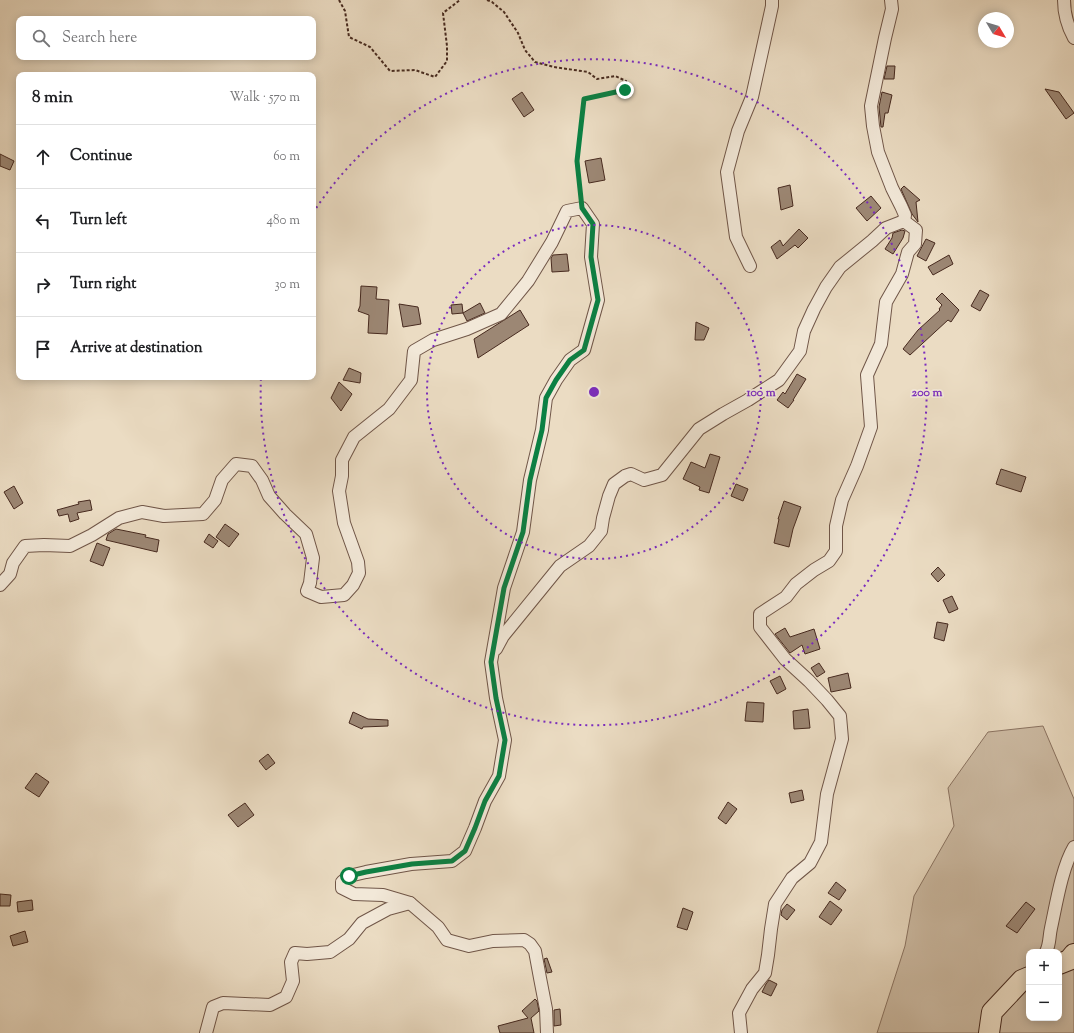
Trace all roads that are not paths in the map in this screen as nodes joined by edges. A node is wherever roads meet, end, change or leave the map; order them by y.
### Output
1 (772, 0) edge
2 (891, 0) edge
3 (1064, 0) edge
4 (1074, 38) edge
5 (904, 221) junction
6 (750, 266) dead end
7 (0, 586) edge
8 (491, 662) junction
9 (1074, 847) edge
10 (410, 903) junction
11 (1048, 949) edge
12 (1074, 954) edge
13 (1062, 963) edge
14 (1026, 978) edge
15 (206, 1033) edge
16 (547, 1033) edge
17 (741, 1033) edge
18 (989, 1033) edge

1 - 6 street
2 - 5 street
3 - 4 street
5 - 8 street
5 - 17 street
7 - 8 street
8 - 10 street
9 - 11 street
10 - 15 street
10 - 16 street
12 - 13 main road
14 - 18 main road

